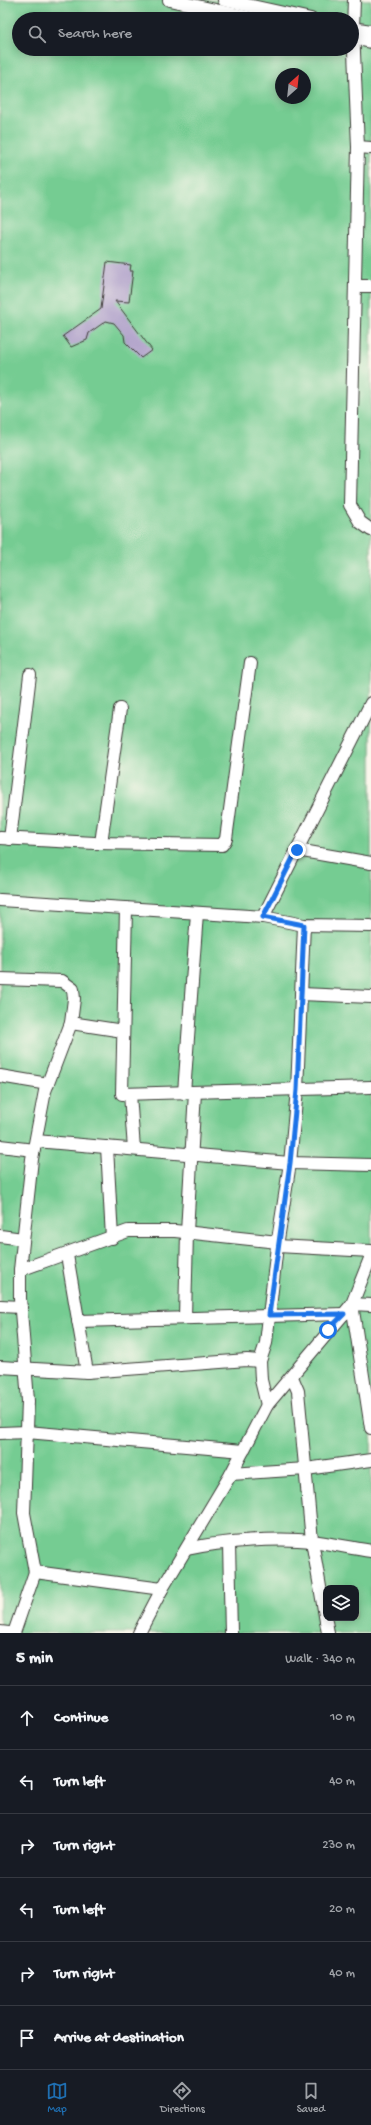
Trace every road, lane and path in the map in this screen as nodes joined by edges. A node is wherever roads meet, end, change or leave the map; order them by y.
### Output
1 (169, 0) edge
2 (224, 0) edge
3 (354, 0) edge
4 (225, 12) edge
5 (279, 12) edge
6 (354, 12) edge
7 (371, 31) edge
8 (359, 32) edge
9 (359, 36) edge
10 (371, 42) edge
11 (354, 56) edge
12 (358, 147) junction
13 (371, 148) edge
14 (355, 286) junction
15 (371, 286) edge
16 (371, 530) edge
17 (250, 663) dead end
18 (30, 675) dead end
19 (371, 703) edge
20 (120, 709) dead end
21 (5, 839) edge
22 (101, 843) junction
23 (297, 850) junction
24 (371, 863) edge
25 (0, 900) edge
26 (126, 908) junction
27 (197, 913) junction
28 (263, 917) junction
29 (304, 925) junction
30 (371, 926) edge
31 (0, 979) edge
32 (301, 994) junction
33 (371, 997) edge
34 (71, 1023) junction
35 (123, 1031) junction
36 (0, 1076) edge
37 (48, 1084) junction
38 (371, 1087) edge
39 (297, 1090) junction
40 (189, 1093) junction
41 (130, 1094) junction
42 (35, 1145) junction
43 (0, 1146) edge
44 (107, 1147) junction
45 (134, 1149) junction
46 (193, 1154) junction
47 (290, 1163) junction
48 (371, 1165) edge
49 (187, 1232) junction
50 (0, 1236) edge
51 (112, 1238) junction
52 (23, 1239) junction
53 (277, 1244) junction
54 (371, 1251) edge
55 (67, 1255) junction
56 (371, 1256) edge
57 (20, 1270) junction
58 (352, 1304) junction
59 (371, 1305) edge
60 (0, 1306) edge
61 (21, 1307) junction
62 (344, 1314) junction
63 (269, 1315) junction
64 (185, 1318) junction
65 (78, 1321) junction
66 (260, 1361) junction
67 (0, 1367) edge
68 (25, 1368) junction
69 (87, 1372) junction
70 (292, 1377) junction
71 (267, 1405) junction
72 (371, 1428) edge
73 (27, 1432) junction
74 (0, 1433) edge
75 (243, 1451) junction
76 (371, 1460) edge
77 (306, 1469) junction
78 (231, 1474) junction
79 (312, 1541) junction
80 (229, 1544) junction
81 (187, 1549) junction
82 (371, 1551) edge
83 (35, 1572) junction
84 (162, 1590) junction
85 (0, 1632) edge
86 (9, 1633) edge
87 (14, 1633) edge
88 (138, 1633) edge
89 (232, 1633) edge
90 (328, 1633) edge

1 - 4 street
2 - 5 street
3 - 6 street
7 - 8 street
9 - 10 street
11 - 12 street
12 - 13 street
12 - 14 street
14 - 15 street
14 - 16 street
17 - 22 street
18 - 21 street
19 - 23 street
20 - 22 street
21 - 22 street
23 - 24 street
23 - 28 street
25 - 26 street
26 - 27 street
26 - 35 street
27 - 28 street
27 - 40 street
28 - 29 street
29 - 30 street
29 - 32 street
31 - 34 street
32 - 33 street
32 - 39 street
34 - 35 street
34 - 37 street
35 - 41 street
36 - 37 street
37 - 42 street
38 - 39 street
39 - 40 street
39 - 47 street
40 - 41 street
40 - 46 street
41 - 45 street
42 - 43 street
42 - 44 street
42 - 52 street
44 - 45 street
44 - 51 street
45 - 46 street
46 - 47 street
46 - 49 street
47 - 48 street
47 - 53 street
49 - 51 street
49 - 53 street
49 - 64 street
50 - 52 street
51 - 55 street
52 - 57 street
53 - 54 street
53 - 63 street
55 - 57 street
55 - 65 street
56 - 58 street
57 - 61 street
58 - 59 street
58 - 62 street
58 - 72 street
60 - 61 street
61 - 68 street
62 - 63 street
62 - 70 street
63 - 64 street
63 - 66 street
64 - 65 street
65 - 69 street
66 - 69 street
66 - 71 street
67 - 68 street
68 - 69 street
68 - 73 street
70 - 71 street
70 - 77 street
71 - 75 street
73 - 74 street
73 - 75 street
73 - 83 street
75 - 78 street
76 - 77 street
77 - 78 street
77 - 79 street
78 - 81 street
79 - 80 street
79 - 82 street
79 - 90 street
80 - 81 street
80 - 89 street
81 - 84 street
83 - 84 street
83 - 87 street
84 - 88 street
85 - 86 street

